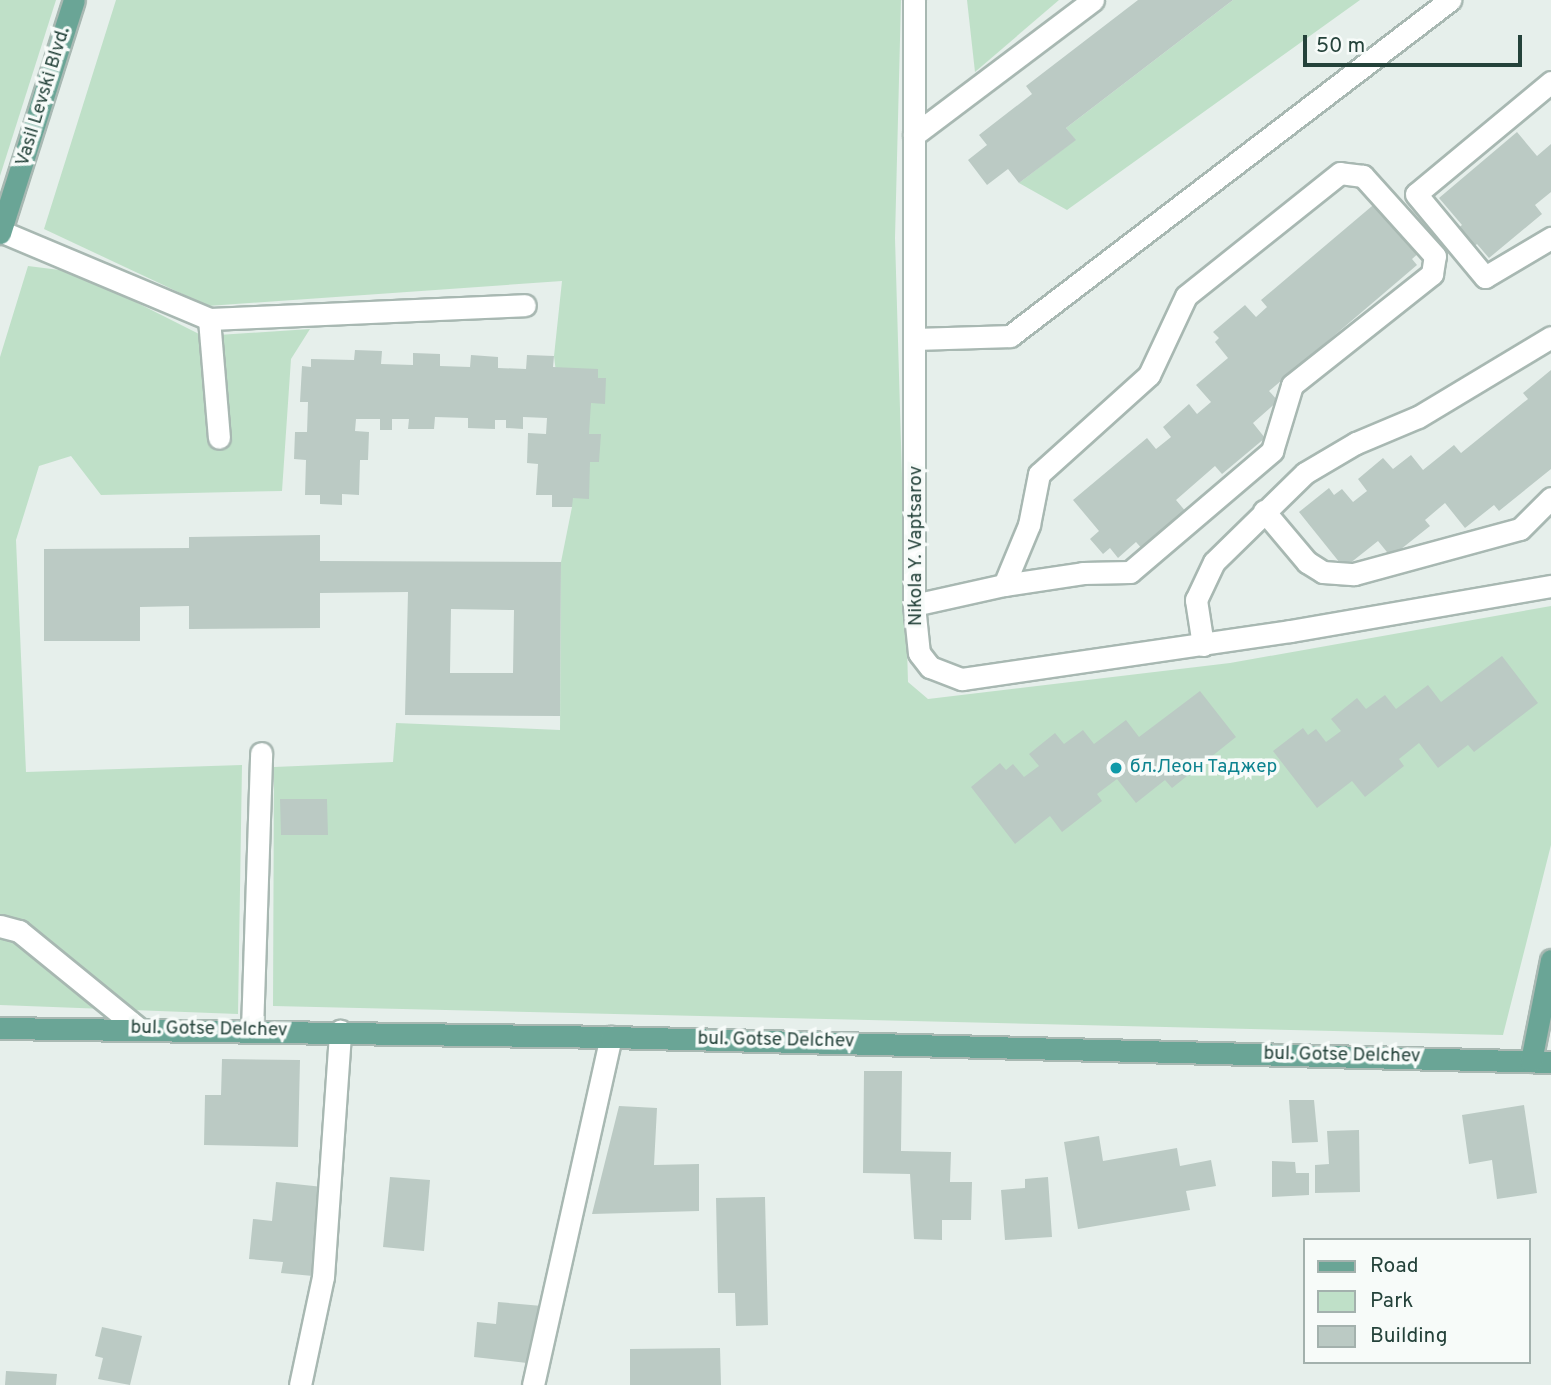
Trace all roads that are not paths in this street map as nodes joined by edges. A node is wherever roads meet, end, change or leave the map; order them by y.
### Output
1 (74, 0) edge
2 (914, 0) edge
3 (1093, 0) edge
4 (1450, 0) edge
5 (1551, 82) edge
6 (914, 135) junction
7 (1416, 194) junction
8 (1396, 212) junction
9 (0, 232) edge
10 (1551, 238) edge
11 (525, 305) dead end
12 (209, 319) junction
13 (1551, 337) edge
14 (917, 339) junction
15 (219, 438) dead end
16 (1551, 498) edge
17 (1264, 511) junction
18 (1004, 585) junction
19 (1551, 586) edge
20 (914, 605) junction
21 (1203, 645) junction
22 (261, 753) dead end
23 (0, 926) edge
24 (1551, 960) edge
25 (0, 1028) edge
26 (139, 1029) junction
27 (252, 1030) junction
28 (340, 1031) junction
29 (611, 1037) junction
30 (1541, 1061) edge
31 (300, 1385) edge
32 (533, 1385) edge

1 - 9 main road, Vasil Levski Blvd.
2 - 6 street, Nikola Y. Vaptsarov
3 - 6 street
4 - 14 street
5 - 7 street
6 - 14 street, Nikola Y. Vaptsarov
7 - 8 street
7 - 10 street
8 - 18 street
8 - 18 street
9 - 12 street
11 - 12 street
12 - 15 street
13 - 17 street
14 - 20 street, Nikola Y. Vaptsarov
16 - 17 street
17 - 21 street
18 - 20 street
19 - 21 street, Nikola Y. Vaptsarov
20 - 21 street, Nikola Y. Vaptsarov
22 - 27 street
23 - 26 street
24 - 30 main road
25 - 26 main road, bul. Gotse Delchev
26 - 27 main road, bul. Gotse Delchev
27 - 28 main road, bul. Gotse Delchev
28 - 29 main road, bul. Gotse Delchev
28 - 31 street
29 - 30 main road, bul. Gotse Delchev
29 - 32 street

